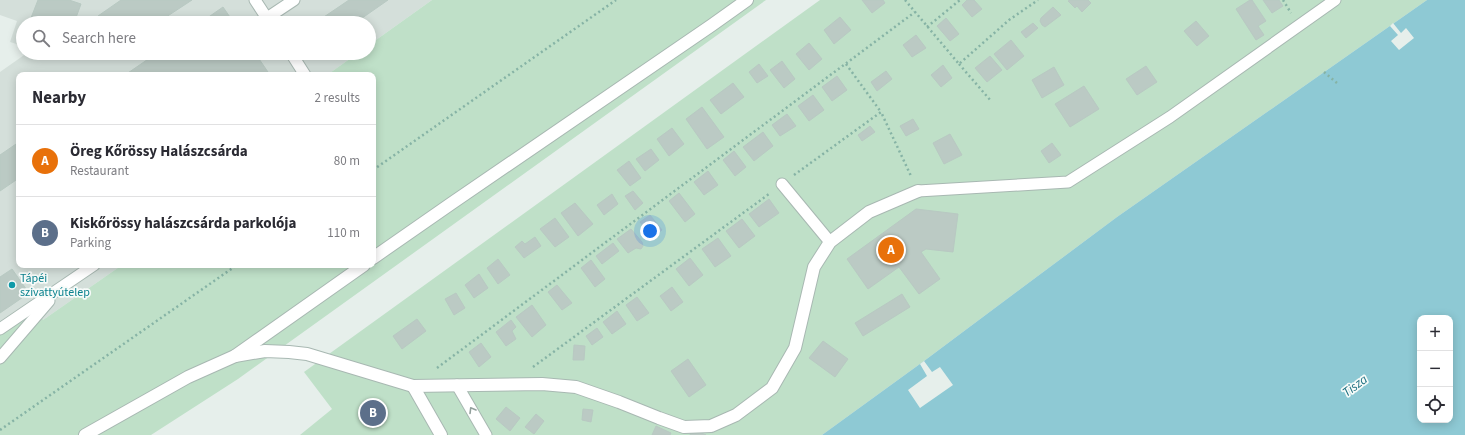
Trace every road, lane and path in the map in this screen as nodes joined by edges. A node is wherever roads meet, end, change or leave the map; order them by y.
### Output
1 (255, 0) edge
2 (294, 0) edge
3 (616, 0) edge
4 (747, 0) edge
5 (905, 0) edge
6 (960, 0) edge
7 (1038, 0) edge
8 (1335, 0) edge
9 (915, 12) junction
10 (266, 16) edge
11 (275, 16) edge
12 (928, 27) junction
13 (295, 60) edge
14 (846, 64) junction
15 (959, 64) junction
16 (303, 72) edge
17 (1324, 72) dead end
18 (1337, 83) dead end
19 (991, 101) dead end
20 (881, 112) junction
21 (376, 168) edge
22 (782, 184) junction
23 (918, 190) junction
24 (830, 242) junction
25 (376, 256) edge
26 (90, 268) edge
27 (233, 268) edge
28 (360, 268) edge
29 (57, 291) junction
30 (0, 329) edge
31 (236, 356) junction
32 (0, 358) edge
33 (510, 384) junction
34 (457, 385) junction
35 (413, 386) junction
36 (0, 430) edge
37 (85, 435) edge
38 (441, 435) edge
39 (486, 435) edge

1 - 10 lane
2 - 11 lane
3 - 21 path
4 - 25 street
5 - 9 path
6 - 12 path
7 - 15 path
8 - 23 lane
9 - 12 path
9 - 14 path
12 - 15 path
13 - 16 lane
14 - 20 path
14 - 35 path
15 - 19 path
17 - 18 path
20 - 22 path
20 - 23 path
22 - 24 lane
22 - 33 path
23 - 24 street
24 - 33 street
26 - 29 lane
27 - 36 path
28 - 31 street
29 - 30 lane
29 - 32 lane
31 - 35 street
31 - 37 street
33 - 34 street
34 - 35 street
39 -> 34 lane
35 - 38 street

